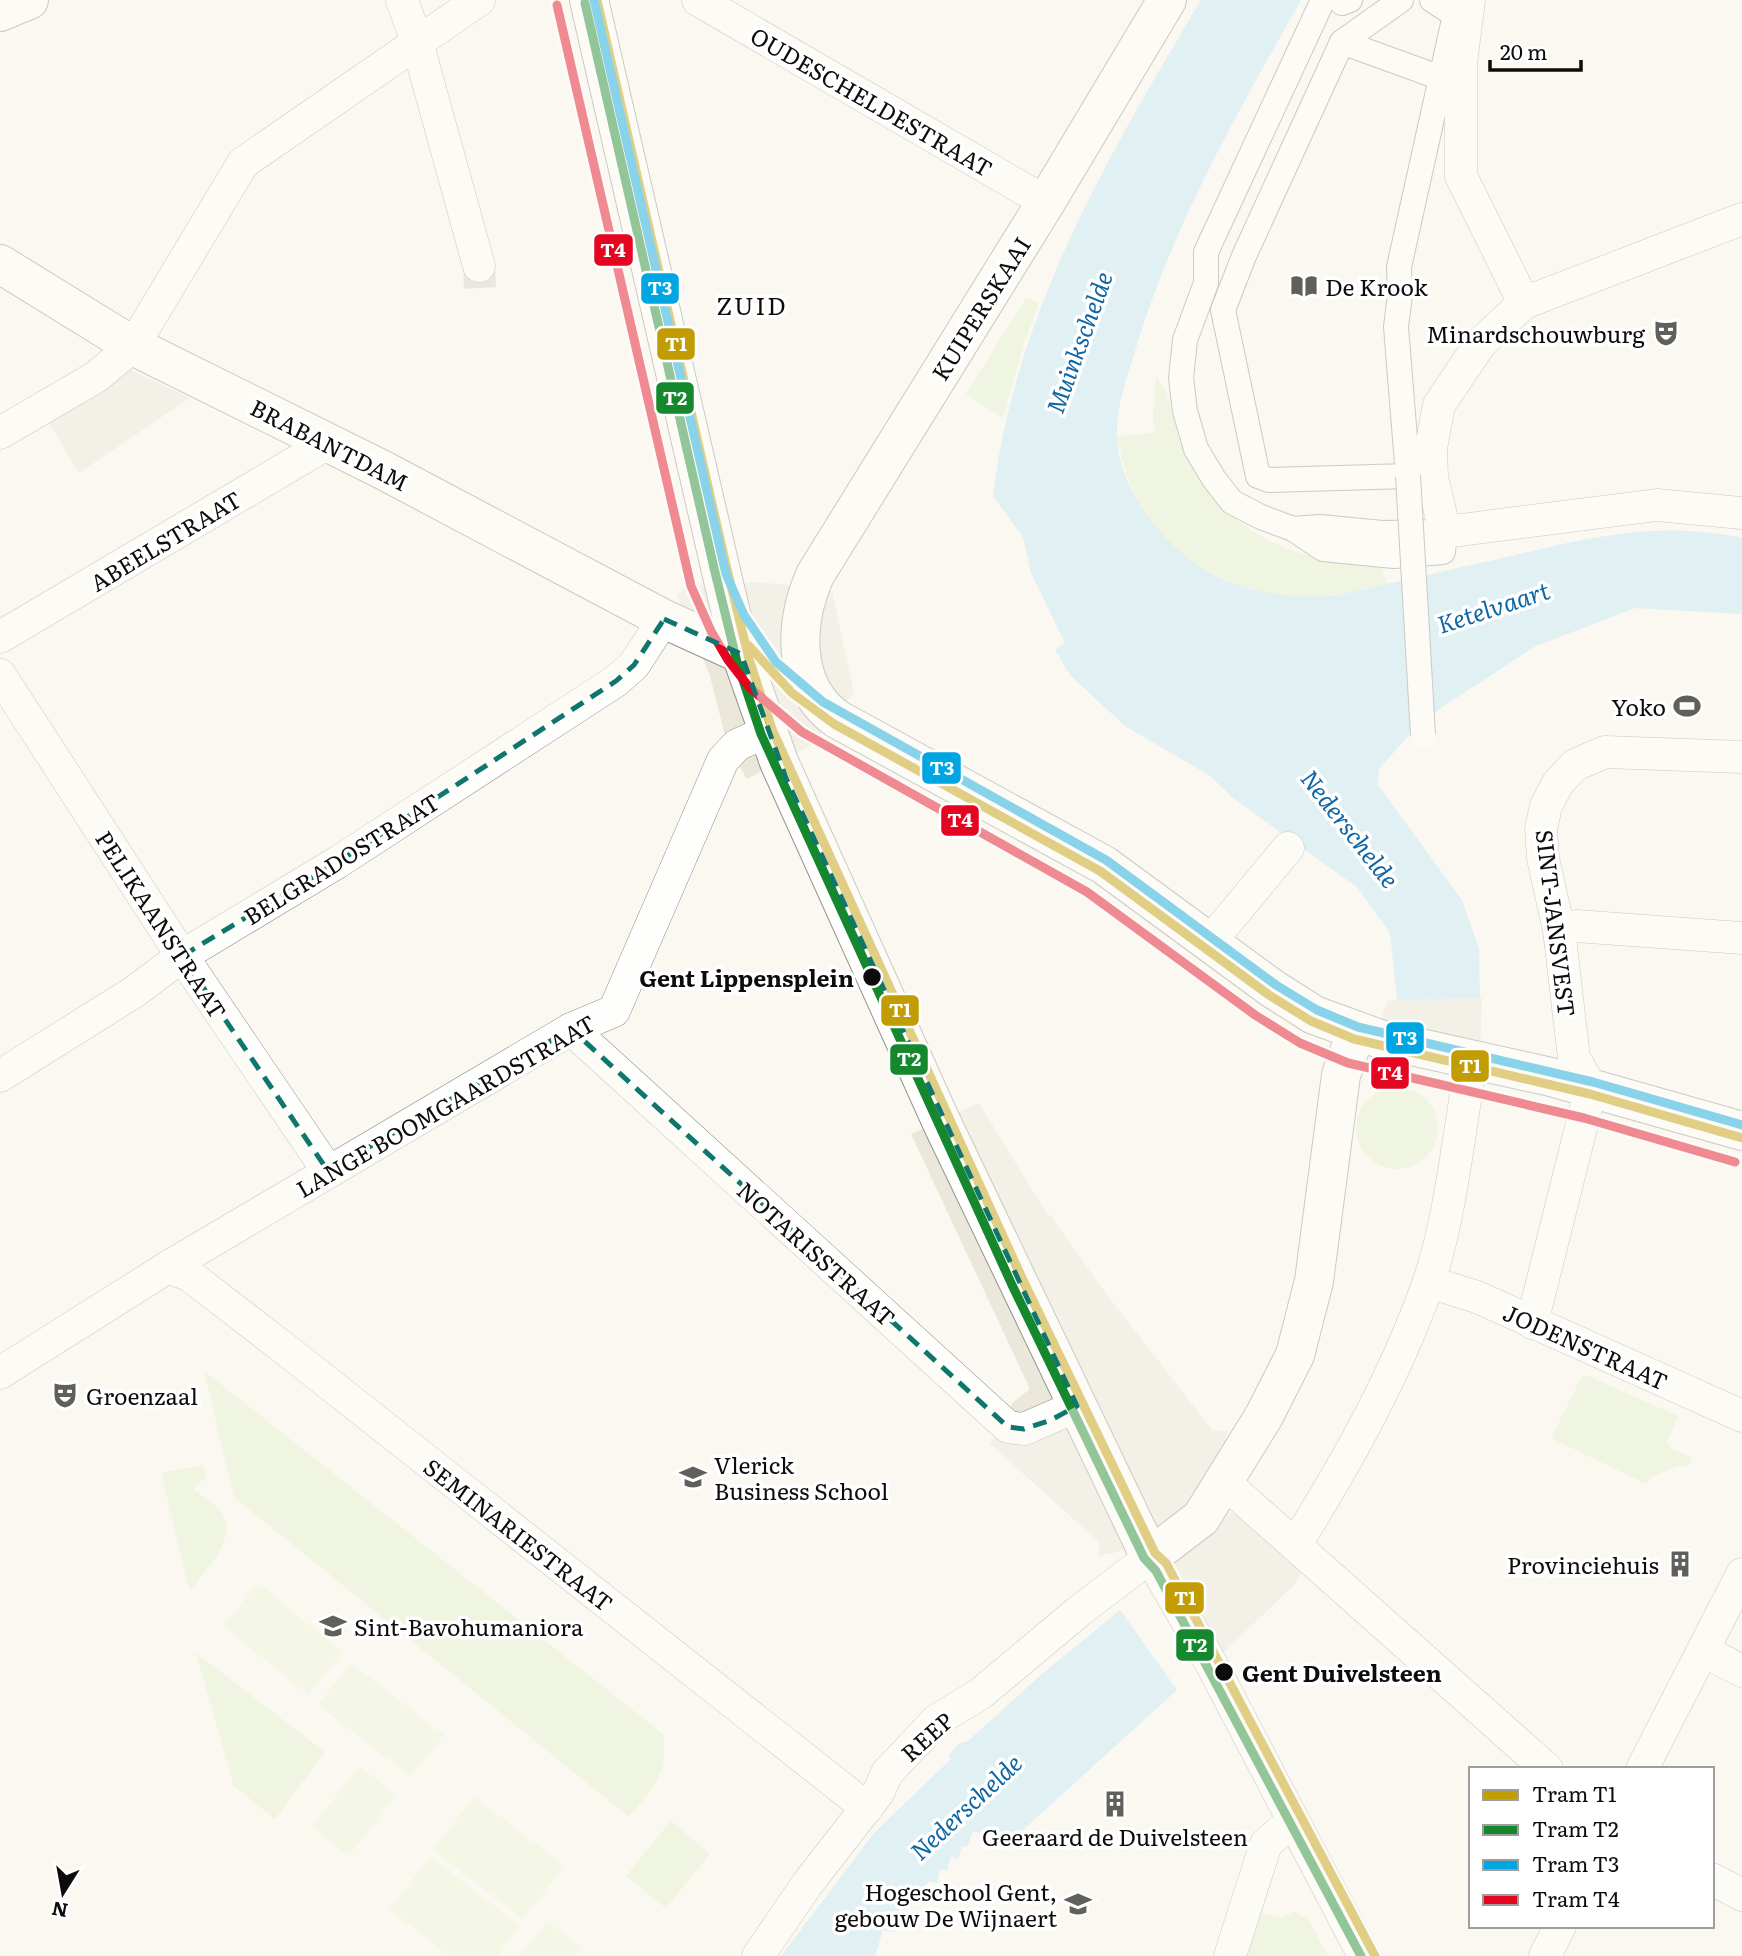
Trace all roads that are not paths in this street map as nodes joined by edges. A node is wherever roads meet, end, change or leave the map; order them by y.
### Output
1 (29, 0) edge
2 (402, 0) edge
3 (479, 0) edge
4 (589, 0) edge
5 (698, 0) edge
6 (1167, 0) edge
7 (1401, 0) edge
8 (1432, 0) edge
9 (1469, 0) edge
10 (1339, 1) edge
11 (0, 12) edge
12 (417, 42) junction
13 (1342, 42) junction
14 (1427, 84) junction
15 (1046, 202) junction
16 (1742, 219) edge
17 (0, 264) edge
18 (479, 266) dead end
19 (1414, 271) dead end
20 (1401, 295) junction
21 (1524, 303) junction
22 (133, 346) junction
23 (0, 433) edge
24 (330, 442) junction
25 (1408, 476) junction
26 (1742, 513) edge
27 (1445, 532) junction
28 (664, 619) junction
29 (0, 637) edge
30 (741, 654) junction
31 (0, 675) edge
32 (766, 732) junction
33 (1423, 735) dead end
34 (1742, 757) edge
35 (1288, 848) dead end
36 (1559, 929) junction
37 (1742, 938) edge
38 (1210, 942) junction
39 (182, 956) junction
40 (570, 1029) junction
41 (1356, 1032) junction
42 (1472, 1060) junction
43 (0, 1076) edge
44 (1591, 1088) junction
45 (1742, 1131) edge
46 (328, 1171) junction
47 (169, 1266) junction
48 (1429, 1282) junction
49 (1532, 1322) junction
50 (0, 1373) edge
51 (1077, 1406) junction
52 (1742, 1416) edge
53 (1218, 1490) junction
54 (1119, 1497) junction
55 (1296, 1544) junction
56 (1151, 1566) junction
57 (1742, 1574) edge
58 (1704, 1651) junction
59 (1742, 1671) edge
60 (1545, 1767) edge
61 (1643, 1767) edge
62 (867, 1808) junction
63 (1293, 1821) junction
64 (1714, 1880) edge
65 (1742, 1895) edge
66 (1559, 1928) edge
67 (758, 1956) edge
68 (1230, 1956) edge
69 (1364, 1956) edge
70 (1545, 1956) edge

1 - 11 street
2 - 12 street
3 - 12 street
4 - 30 street
5 - 15 street, OUDESCHELDESTRAAT
6 - 15 street, KUIPERSKAAI
7 - 13 street
8 - 14 street
9 - 21 street
10 - 27 street
12 - 18 street
12 - 22 street
13 - 14 street
13 - 25 street
14 - 20 street
15 - 38 street, KUIPERSKAAI
16 - 21 street
17 - 22 street, BRABANTDAM
19 - 20 street
20 - 25 street
21 - 27 street
22 - 23 street
22 - 24 street, BRABANTDAM
24 - 28 street, BRABANTDAM
24 - 29 street, ABEELSTRAAT
25 - 33 street, bridge
26 - 27 street
28 - 30 street, BRABANTDAM
28 - 39 street, BELGRADOSTRAAT
30 - 32 street
31 - 39 street, PELIKAANSTRAAT
32 - 40 street, LANGE BOOMGAARDSTRAAT
32 - 51 street
34 - 36 street, SINT-JANSVEST
35 - 38 street
36 - 37 street
36 - 44 street, SINT-JANSVEST
38 - 41 street
39 - 43 street, BELGRADOSTRAAT
39 - 46 street, PELIKAANSTRAAT
40 - 46 street, LANGE BOOMGAARDSTRAAT
40 - 51 street, NOTARISSTRAAT
41 - 42 street
41 - 53 street
42 - 44 street
42 - 48 street
44 - 45 street
44 - 49 street
46 - 47 street, LANGE BOOMGAARDSTRAAT
47 - 50 street, LANGE BOOMGAARDSTRAAT
47 - 62 street, SEMINARIESTRAAT
48 - 49 street, JODENSTRAAT
48 - 55 street
49 - 52 street, JODENSTRAAT
51 - 54 street
53 - 54 street
53 - 55 street
53 - 56 street
54 - 56 street
55 - 60 street
56 - 62 street, REEP
56 - 63 street
57 - 58 street
58 - 59 street
58 - 61 street
62 - 67 street, REEP
63 - 68 street
63 - 69 street
64 - 65 street
66 - 70 street

